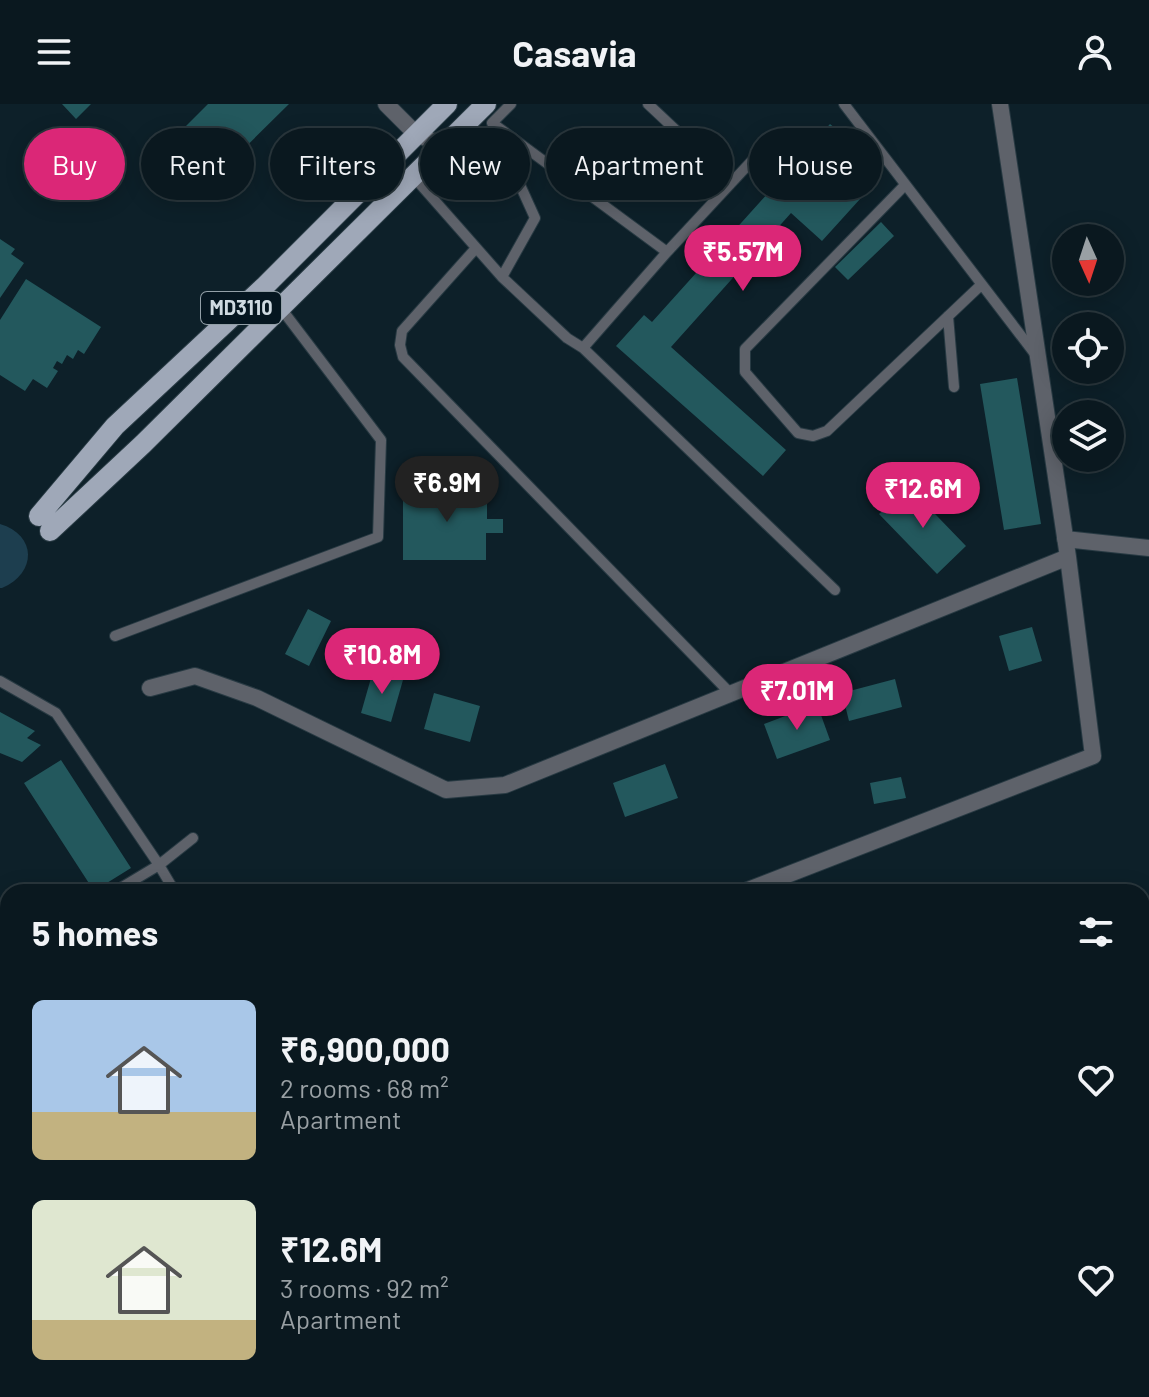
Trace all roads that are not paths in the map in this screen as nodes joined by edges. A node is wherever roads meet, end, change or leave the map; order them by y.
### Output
1 (386, 104) edge
2 (447, 104) edge
3 (511, 104) edge
4 (648, 104) edge
5 (844, 104) edge
6 (1000, 104) edge
7 (489, 113) edge
8 (467, 128) edge
9 (674, 128) edge
10 (416, 134) junction
11 (420, 136) edge
12 (749, 163) edge
13 (420, 167) edge
14 (412, 175) junction
15 (733, 180) edge
16 (905, 185) junction
17 (715, 200) edge
18 (476, 248) junction
19 (667, 252) junction
20 (502, 277) junction
21 (981, 285) junction
22 (280, 307) junction
23 (948, 316) junction
24 (583, 348) junction
25 (1036, 356) junction
26 (954, 387) dead end
27 (1065, 539) junction
28 (1149, 548) edge
29 (1068, 557) junction
30 (835, 590) dead end
31 (115, 636) dead end
32 (0, 681) edge
33 (150, 688) dead end
34 (730, 693) junction
35 (193, 838) dead end
36 (159, 865) junction
37 (127, 884) edge
38 (170, 884) edge
39 (764, 884) edge

1 - 10 street
2 - 10 main road, MD3110
3 - 7 lane
4 - 9 lane
5 - 16 lane
6 - 25 street
7 - 8 main road, MD3110
7 - 19 lane
7 - 20 lane
10 - 11 street
10 - 22 main road, MD3110
12 - 15 lane
13 - 14 main road, MD3110
14 - 18 lane
14 - 22 main road, MD3110
16 - 21 lane
16 - 23 lane
17 - 19 lane
18 - 20 lane
18 - 34 lane
19 - 24 lane
20 - 24 lane
21 - 23 lane
21 - 25 lane
22 - 31 lane
23 - 26 lane
24 - 30 lane
25 - 27 street
27 - 28 street
27 - 29 street
29 - 34 street
29 - 39 street
32 - 36 lane
33 - 34 street
35 - 36 lane
36 - 37 lane
36 - 38 lane

